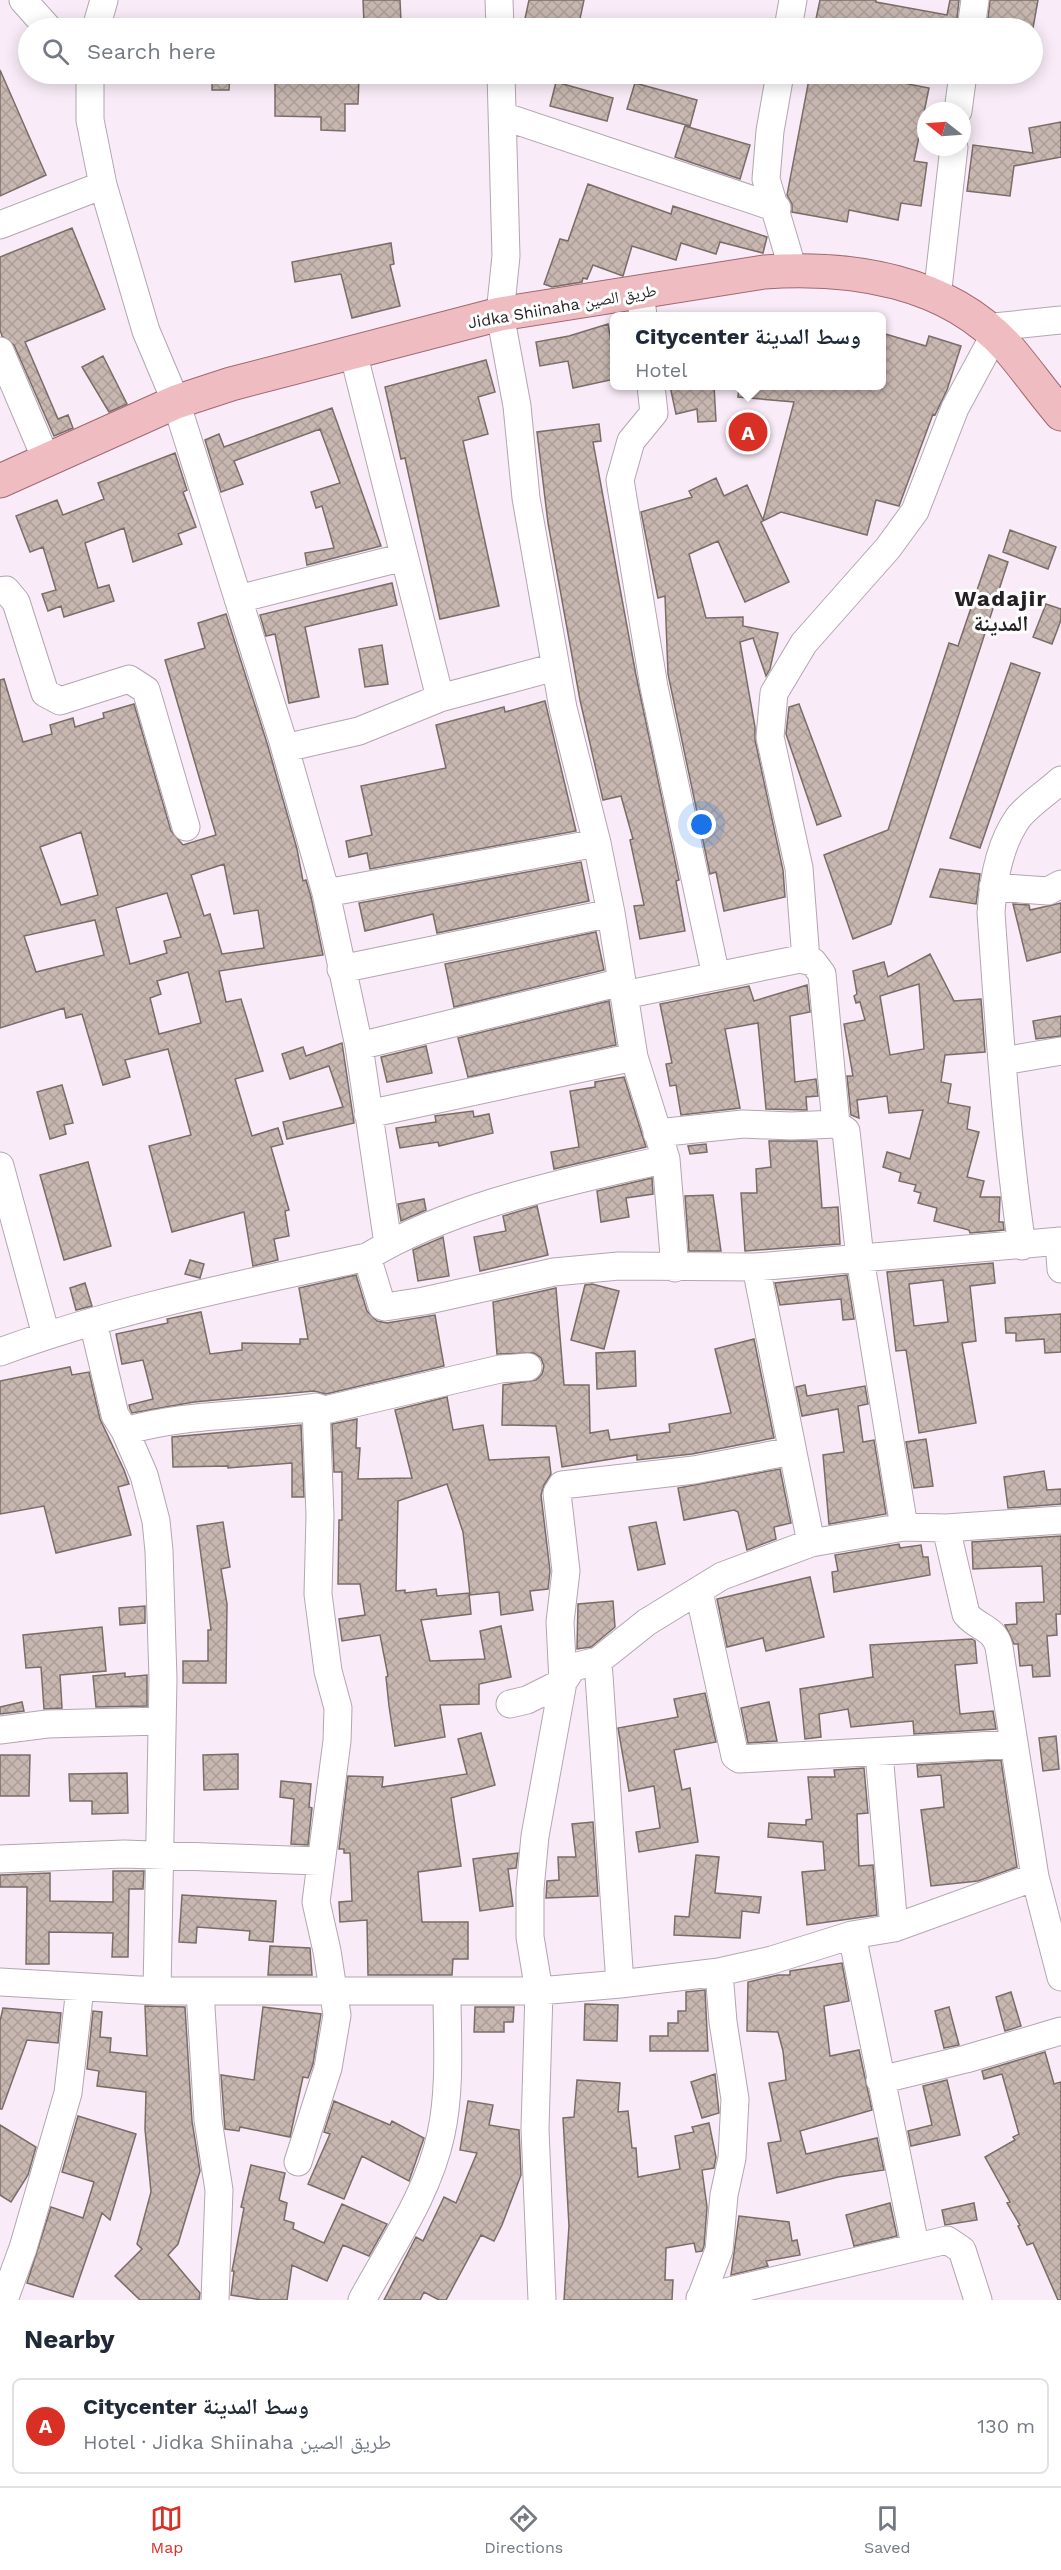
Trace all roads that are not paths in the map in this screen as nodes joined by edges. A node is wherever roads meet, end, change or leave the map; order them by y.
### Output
1 (23, 0) edge
2 (104, 0) edge
3 (499, 0) edge
4 (793, 0) edge
5 (975, 0) edge
6 (39, 18) edge
7 (99, 18) edge
8 (500, 18) edge
9 (790, 18) edge
10 (972, 18) edge
11 (77, 84) edge
12 (90, 84) edge
13 (501, 84) edge
14 (778, 84) edge
15 (960, 84) edge
16 (959, 102) edge
17 (503, 116) junction
18 (90, 120) junction
19 (953, 156) edge
20 (103, 185) junction
21 (777, 208) junction
22 (0, 225) edge
23 (793, 270) junction
24 (937, 297) junction
25 (642, 304) edge
26 (500, 314) junction
27 (1061, 320) edge
28 (989, 332) junction
29 (0, 351) edge
30 (353, 352) junction
31 (1049, 387) edge
32 (651, 390) edge
33 (176, 402) junction
34 (1061, 414) edge
35 (46, 459) junction
36 (0, 481) edge
37 (404, 557) junction
38 (0, 591) edge
39 (238, 599) junction
40 (555, 668) junction
41 (440, 699) junction
42 (285, 748) junction
43 (1061, 780) edge
44 (186, 827) dead end
45 (597, 843) junction
46 (1061, 884) edge
47 (993, 887) junction
48 (326, 893) junction
49 (611, 913) junction
50 (806, 960) junction
51 (341, 969) junction
52 (716, 976) junction
53 (623, 989) junction
54 (359, 1046) junction
55 (1061, 1051) edge
56 (634, 1057) junction
57 (1003, 1061) junction
58 (368, 1114) junction
59 (836, 1124) junction
60 (657, 1133) junction
61 (666, 1159) junction
62 (0, 1166) edge
63 (1060, 1241) edge
64 (1022, 1246) junction
65 (377, 1250) junction
66 (860, 1258) junction
67 (756, 1267) junction
68 (675, 1268) junction
69 (1061, 1269) edge
70 (93, 1322) junction
71 (46, 1335) junction
72 (0, 1352) edge
73 (528, 1367) dead end
74 (316, 1407) junction
75 (125, 1431) junction
76 (792, 1451) junction
77 (1061, 1520) edge
78 (904, 1527) junction
79 (946, 1528) junction
80 (811, 1543) junction
81 (699, 1592) junction
82 (598, 1661) junction
83 (563, 1682) junction
84 (510, 1704) dead end
85 (161, 1720) junction
86 (0, 1730) edge
87 (1014, 1744) junction
88 (879, 1753) junction
89 (159, 1855) junction
90 (0, 1859) edge
91 (319, 1860) junction
92 (1035, 1877) junction
93 (894, 1928) junction
94 (852, 1935) junction
95 (719, 1972) junction
96 (1061, 1977) edge
97 (0, 1982) edge
98 (620, 1984) junction
99 (80, 1988) junction
100 (157, 1991) junction
101 (200, 1991) junction
102 (333, 1991) junction
103 (447, 1991) junction
104 (539, 1991) junction
105 (1061, 2031) edge
106 (880, 2080) junction
107 (298, 2162) dead end
108 (915, 2245) junction
109 (700, 2299) edge
110 (4, 2300) edge
111 (215, 2300) edge
112 (362, 2300) edge
113 (542, 2300) edge
114 (978, 2300) edge

1 - 6 street
2 - 7 street
3 - 8 street
4 - 9 street
5 - 10 street
11 - 18 street
12 - 18 street
13 - 17 street
14 - 21 street
15 - 16 street
17 - 21 street
17 - 26 street
18 - 20 street
19 - 24 street
20 - 22 street
20 - 33 street
21 - 23 street
23 - 24 main road, Jidka Shiinaha طريق الصين
23 - 25 main road, Jidka Shiinaha طريق الصين
24 - 28 main road, Jidka Shiinaha طريق الصين
25 - 26 main road, Jidka Shiinaha طريق الصين
26 - 30 main road, Jidka Shiinaha طريق الصين
26 - 40 street
27 - 28 street
28 - 31 main road, Jidka Shiinaha طريق الصين
28 - 50 street
29 - 35 street
30 - 33 main road, Jidka Shiinaha طريق الصين
30 - 37 street
31 - 34 main road, Jidka Shiinaha طريق الصين
32 - 52 street
33 - 35 main road, Jidka Shiinaha طريق الصين
33 - 39 street
35 - 36 main road, Jidka Shiinaha طريق الصين
37 - 39 street
37 - 41 street
38 - 44 street
39 - 42 street
40 - 41 street
40 - 45 street
41 - 42 street
42 - 48 street
43 - 47 street
45 - 48 street
45 - 49 street
46 - 47 street
47 - 57 street
48 - 51 street
49 - 51 street
49 - 53 street
50 - 52 street
50 - 59 street
51 - 54 street
52 - 53 street
53 - 54 street
53 - 56 street
54 - 58 street
55 - 57 street
56 - 58 street
56 - 60 street
57 - 64 street
58 - 65 street
59 - 60 street
59 - 66 street
60 - 61 street
61 - 65 street
61 - 68 street
62 - 71 street
63 - 64 street
63 - 69 street
64 - 66 street
65 - 68 street
65 - 70 street
66 - 67 street
66 - 78 street
67 - 68 street
67 - 76 street
70 - 71 street
70 - 75 street
71 - 72 street
73 - 74 street
74 - 75 street
74 - 91 street
75 - 85 street
76 - 80 street
76 - 83 street
77 - 79 street
78 - 79 street
78 - 80 street
79 - 87 street
80 - 81 street
81 - 82 street
81 - 88 street
82 - 83 street
82 - 98 street
83 - 84 street
83 - 104 street
85 - 86 street
85 - 89 street
87 - 88 street
87 - 92 street
88 - 93 street
89 - 90 street
89 - 91 street
89 - 100 street
91 - 102 street
92 - 93 street
92 - 96 street
93 - 94 street
94 - 95 street
94 - 106 street
95 - 98 street
95 - 109 street
97 - 99 street
98 - 104 street
99 - 100 street
99 - 110 street
100 - 101 street
101 - 102 street
101 - 111 street
102 - 103 street
102 - 107 street
103 - 104 street
103 - 112 street
104 - 113 street
105 - 106 street
106 - 108 street
108 - 109 street
108 - 114 street

